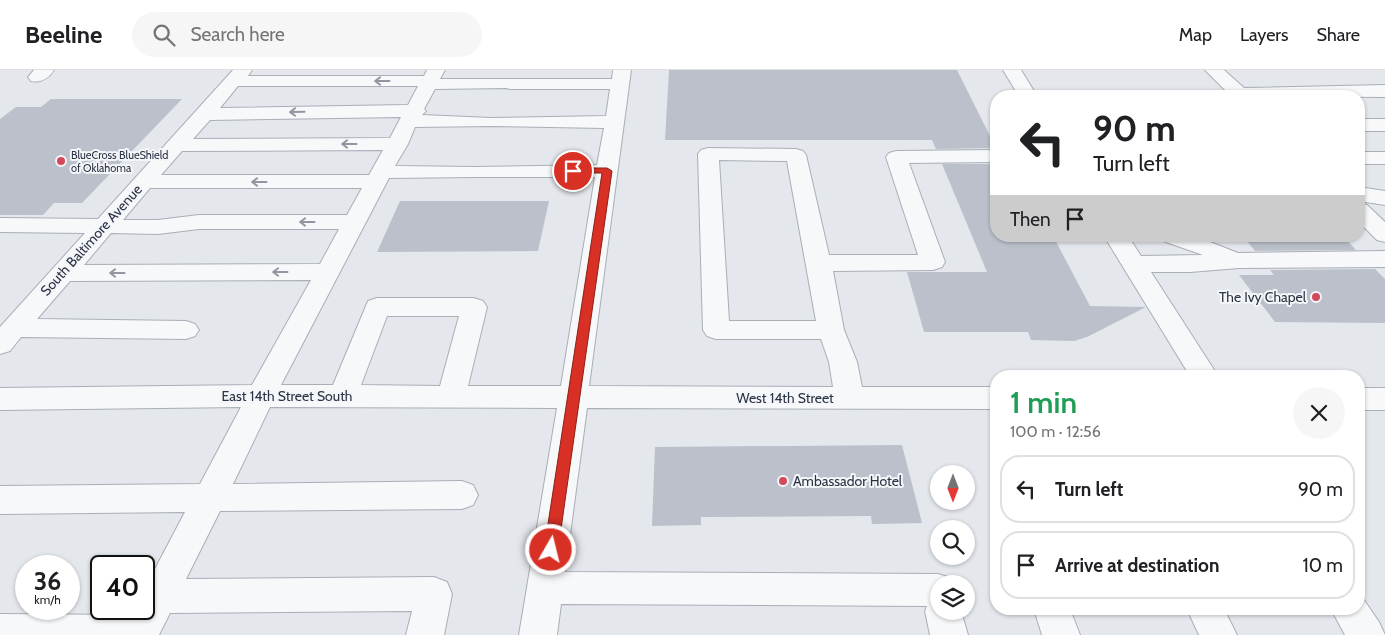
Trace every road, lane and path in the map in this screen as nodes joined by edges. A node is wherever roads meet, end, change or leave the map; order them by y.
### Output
1 (1012, 70) edge
2 (1214, 70) edge
3 (239, 75) edge
4 (621, 77) edge
5 (432, 78) edge
6 (1024, 90) edge
7 (1235, 90) edge
8 (1385, 91) edge
9 (1365, 92) edge
10 (204, 114) junction
11 (413, 116) junction
12 (614, 122) junction
13 (1365, 125) edge
14 (1385, 125) edge
15 (398, 144) junction
16 (176, 145) junction
17 (990, 156) edge
18 (1365, 158) edge
19 (1385, 158) edge
20 (607, 171) junction
21 (380, 177) junction
22 (143, 182) junction
23 (1365, 195) edge
24 (1385, 198) edge
25 (1365, 216) edge
26 (356, 222) junction
27 (105, 225) junction
28 (5, 229) edge
29 (1385, 235) edge
30 (1120, 242) edge
31 (1188, 242) edge
32 (1385, 259) edge
33 (1239, 260) junction
34 (819, 263) junction
35 (1133, 264) junction
36 (328, 272) junction
37 (62, 273) junction
38 (186, 330) dead end
39 (831, 330) junction
40 (7, 336) edge
41 (1200, 370) edge
42 (260, 396) junction
43 (343, 396) junction
44 (451, 397) junction
45 (573, 397) junction
46 (850, 398) junction
47 (990, 398) edge
48 (1385, 398) edge
49 (0, 399) edge
50 (1365, 399) edge
51 (462, 495) dead end
52 (210, 498) junction
53 (0, 500) edge
54 (546, 588) junction
55 (930, 590) edge
56 (160, 596) junction
57 (1054, 615) edge
58 (1208, 615) edge
59 (1353, 615) edge
60 (945, 620) edge
61 (0, 632) edge
62 (141, 634) edge
63 (425, 635) edge
64 (538, 635) edge
65 (949, 635) edge
66 (1061, 635) edge
67 (1218, 635) edge
68 (1366, 635) edge

1 - 6 street
2 - 7 street
5 -> 3 street
3 - 10 street, South Baltimore Avenue
4 - 5 street
4 - 12 street
5 - 11 street
8 - 9 street
11 -> 10 street
10 - 16 street, South Baltimore Avenue
11 - 12 street
11 - 15 street
12 - 20 street
13 - 14 street
15 -> 16 street
15 - 21 street
16 - 22 street, South Baltimore Avenue
17 - 34 street
18 - 19 street
20 - 21 street
20 - 45 street
21 -> 22 street
21 - 26 street
22 - 27 street, South Baltimore Avenue
23 - 24 street
25 - 29 street
26 -> 27 street
26 - 36 street
27 - 28 street
27 - 37 street, South Baltimore Avenue
30 - 35 street
31 - 33 street
32 - 33 street
33 - 35 street
34 - 39 street
34 - 39 street
35 - 41 street
36 -> 37 street
36 - 42 street
37 - 40 street, South Baltimore Avenue
38 - 40 street
39 - 46 street
42 - 43 street, East 14th Street South
42 - 49 street, East 14th Street South
42 - 52 street
43 - 44 street, East 14th Street South
43 - 44 street
44 - 45 street, East 14th Street South
45 - 46 street, West 14th Street
45 - 54 street
46 - 47 street, West 14th Street
48 - 50 street
51 - 52 street
52 - 53 street
52 - 56 street
54 - 55 street
54 - 64 street
56 - 62 street
56 - 63 street
57 - 66 street
58 - 67 street
59 - 68 street
60 - 65 street
61 - 62 street

